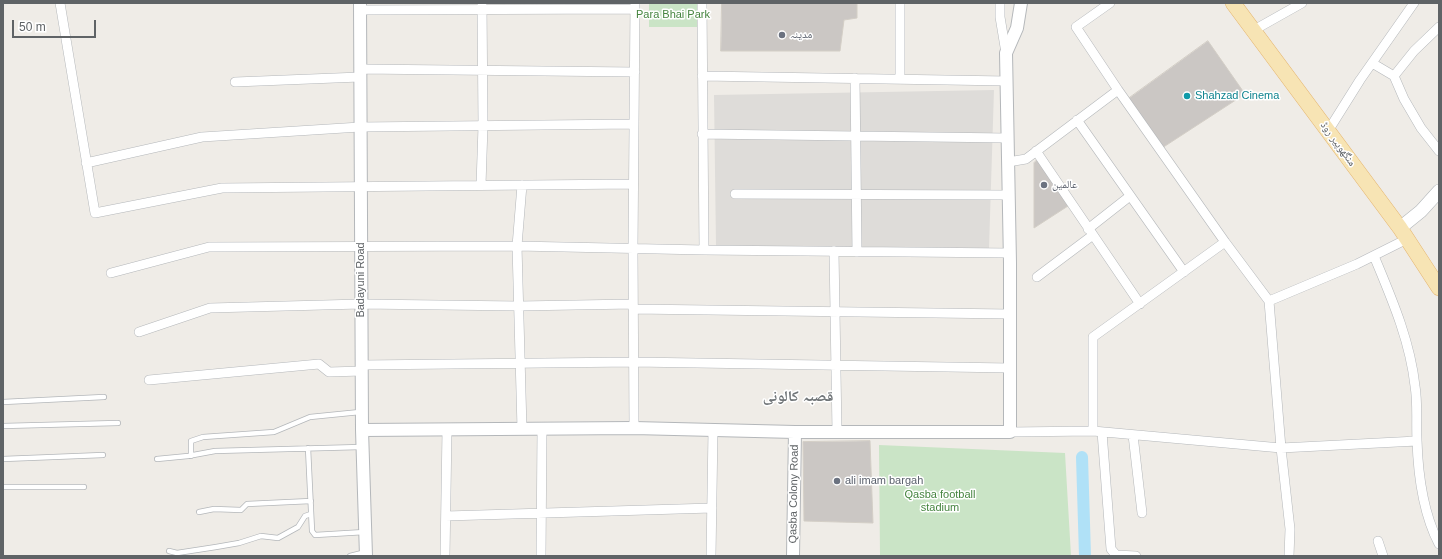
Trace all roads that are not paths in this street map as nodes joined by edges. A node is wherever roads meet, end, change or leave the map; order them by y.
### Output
1 (60, 3) edge
2 (702, 3) edge
3 (900, 3) edge
4 (1000, 3) edge
5 (1021, 3) edge
6 (1110, 3) edge
7 (1233, 3) edge
8 (1302, 3) edge
9 (1414, 3) edge
10 (635, 6) edge
11 (360, 7) edge
12 (482, 7) edge
13 (1439, 27) edge
14 (1254, 30) junction
15 (1006, 53) junction
16 (1372, 62) junction
17 (482, 70) junction
18 (635, 72) junction
19 (360, 73) junction
20 (702, 76) junction
21 (1394, 76) junction
22 (855, 78) junction
23 (900, 79) junction
24 (1007, 81) junction
25 (235, 82) dead end
26 (1118, 90) junction
27 (1077, 120) junction
28 (634, 124) junction
29 (483, 126) junction
30 (360, 127) junction
31 (1328, 131) junction
32 (702, 134) junction
33 (856, 136) junction
34 (1008, 138) junction
35 (1439, 150) edge
36 (1036, 151) junction
37 (1008, 162) junction
38 (86, 163) junction
39 (633, 184) junction
40 (482, 185) junction
41 (522, 185) junction
42 (361, 186) junction
43 (1439, 191) edge
44 (735, 194) dead end
45 (856, 195) junction
46 (1008, 195) junction
47 (1130, 196) junction
48 (1090, 232) junction
49 (1403, 233) junction
50 (1225, 242) junction
51 (361, 246) junction
52 (517, 246) junction
53 (632, 249) junction
54 (704, 250) junction
55 (834, 252) junction
56 (857, 252) junction
57 (1010, 253) junction
58 (1374, 256) junction
59 (1184, 272) junction
60 (111, 273) dead end
61 (1037, 277) dead end
62 (1439, 288) edge
63 (1269, 301) junction
64 (361, 304) junction
65 (1140, 304) junction
66 (519, 306) junction
67 (633, 306) junction
68 (835, 312) junction
69 (1010, 314) junction
70 (139, 332) dead end
71 (634, 362) junction
72 (520, 364) junction
73 (835, 365) junction
74 (362, 368) junction
75 (1010, 368) junction
76 (149, 380) dead end
77 (104, 397) dead end
78 (3, 402) edge
79 (362, 412) junction
80 (118, 423) dead end
81 (3, 426) edge
82 (634, 428) junction
83 (522, 429) junction
84 (542, 429) junction
85 (362, 430) junction
86 (447, 430) junction
87 (713, 430) junction
88 (795, 432) junction
89 (837, 432) junction
90 (1010, 432) junction
91 (1097, 432) junction
92 (1133, 435) junction
93 (1417, 441) junction
94 (363, 446) junction
95 (308, 448) junction
96 (1281, 448) junction
97 (103, 455) dead end
98 (191, 456) junction
99 (3, 459) edge
100 (157, 459) dead end
101 (3, 486) edge
102 (84, 487) dead end
103 (310, 501) junction
104 (712, 508) junction
105 (199, 512) dead end
106 (1142, 512) dead end
107 (542, 513) junction
108 (311, 514) junction
109 (446, 516) junction
110 (1435, 526) edge
111 (365, 532) junction
112 (1378, 541) dead end
113 (1439, 544) edge
114 (169, 551) dead end
115 (366, 554) edge
116 (350, 556) edge
117 (445, 556) edge
118 (542, 556) edge
119 (711, 556) edge
120 (793, 556) edge
121 (1136, 556) edge
122 (1289, 556) edge
123 (1383, 556) edge

1 - 38 street
2 - 20 street
3 - 23 street
4 - 15 street
5 - 15 street
6 - 26 street
7 - 14 main road, منگھوپیر روڈ
8 - 14 street
9 - 16 street
10 - 12 street
10 - 18 street
11 - 12 street
11 - 19 street, Badayuni Road
12 - 17 street
13 - 21 street
14 - 31 main road, منگھوپیر روڈ
15 - 24 street
16 - 21 street
16 - 31 street
17 - 18 street
17 - 19 street
17 - 29 street
18 - 28 street
19 - 25 street
19 - 30 street, Badayuni Road
20 - 22 street
20 - 32 street
21 - 35 street
22 - 23 street
22 - 33 street
23 - 24 street
24 - 34 street
26 - 27 street
26 - 50 street
27 - 36 street
27 - 47 street
28 - 29 street
28 - 39 street
29 - 30 street
29 - 40 street
30 - 38 street
30 - 42 street, Badayuni Road
31 - 49 main road, منگھوپیر روڈ
32 - 33 street
32 - 54 street
33 - 34 street
33 - 45 street
34 - 37 street
36 - 37 street
36 - 48 street
37 - 46 street
38 - 42 street
39 - 41 street
39 - 53 street
40 - 41 street
40 - 42 street
41 - 52 street
42 - 51 street, Badayuni Road
43 - 49 main road
44 - 45 street
45 - 46 street
45 - 56 street
46 - 57 street
47 - 48 street
47 - 59 street
48 - 61 street
48 - 65 street
49 - 58 street
49 - 62 main road, منگھوپیر روڈ
50 - 59 street
50 - 63 street
51 - 52 street
51 - 60 street
51 - 64 street, Badayuni Road
52 - 53 street
52 - 66 street
53 - 54 street
53 - 67 street
54 - 55 street
55 - 56 street
55 - 68 street
56 - 57 street
57 - 69 street
58 - 63 street
58 - 93 street
59 - 65 street
63 - 96 street
64 - 66 street
64 - 70 street
64 - 74 street, Badayuni Road
65 - 91 street
66 - 67 street
66 - 72 street
67 - 68 street
67 - 71 street
68 - 69 street
68 - 73 street
69 - 75 street
71 - 72 street
71 - 73 street
71 - 82 street
72 - 74 street
72 - 83 street
73 - 75 street
73 - 89 street
74 - 76 street
74 - 79 street, Badayuni Road
75 - 90 street
77 - 78 lane
79 - 85 street, Badayuni Road
79 - 98 lane
80 - 81 lane
82 - 84 street
82 - 87 street
83 - 84 street
83 - 86 street
84 - 107 street
85 - 86 street
85 - 94 street, Badayuni Road
86 - 109 street
87 - 88 street
87 - 104 street
88 - 89 street
88 - 120 street, Qasba Colony Road
89 - 90 street
90 - 91 street
91 - 92 street
91 - 121 street
92 - 96 street
92 - 106 street
93 - 96 street
93 - 110 street
94 - 95 lane
94 - 111 street, Badayuni Road
95 - 98 lane
95 - 103 lane
96 - 122 street
97 - 99 lane
98 - 100 lane
101 - 102 lane
103 - 105 lane
103 - 108 lane
104 - 107 street
104 - 119 street
107 - 109 street
107 - 118 street
108 - 111 lane
108 - 114 lane
109 - 117 street
110 - 113 street
111 - 115 street, Badayuni Road
112 - 123 street
115 - 116 lane

